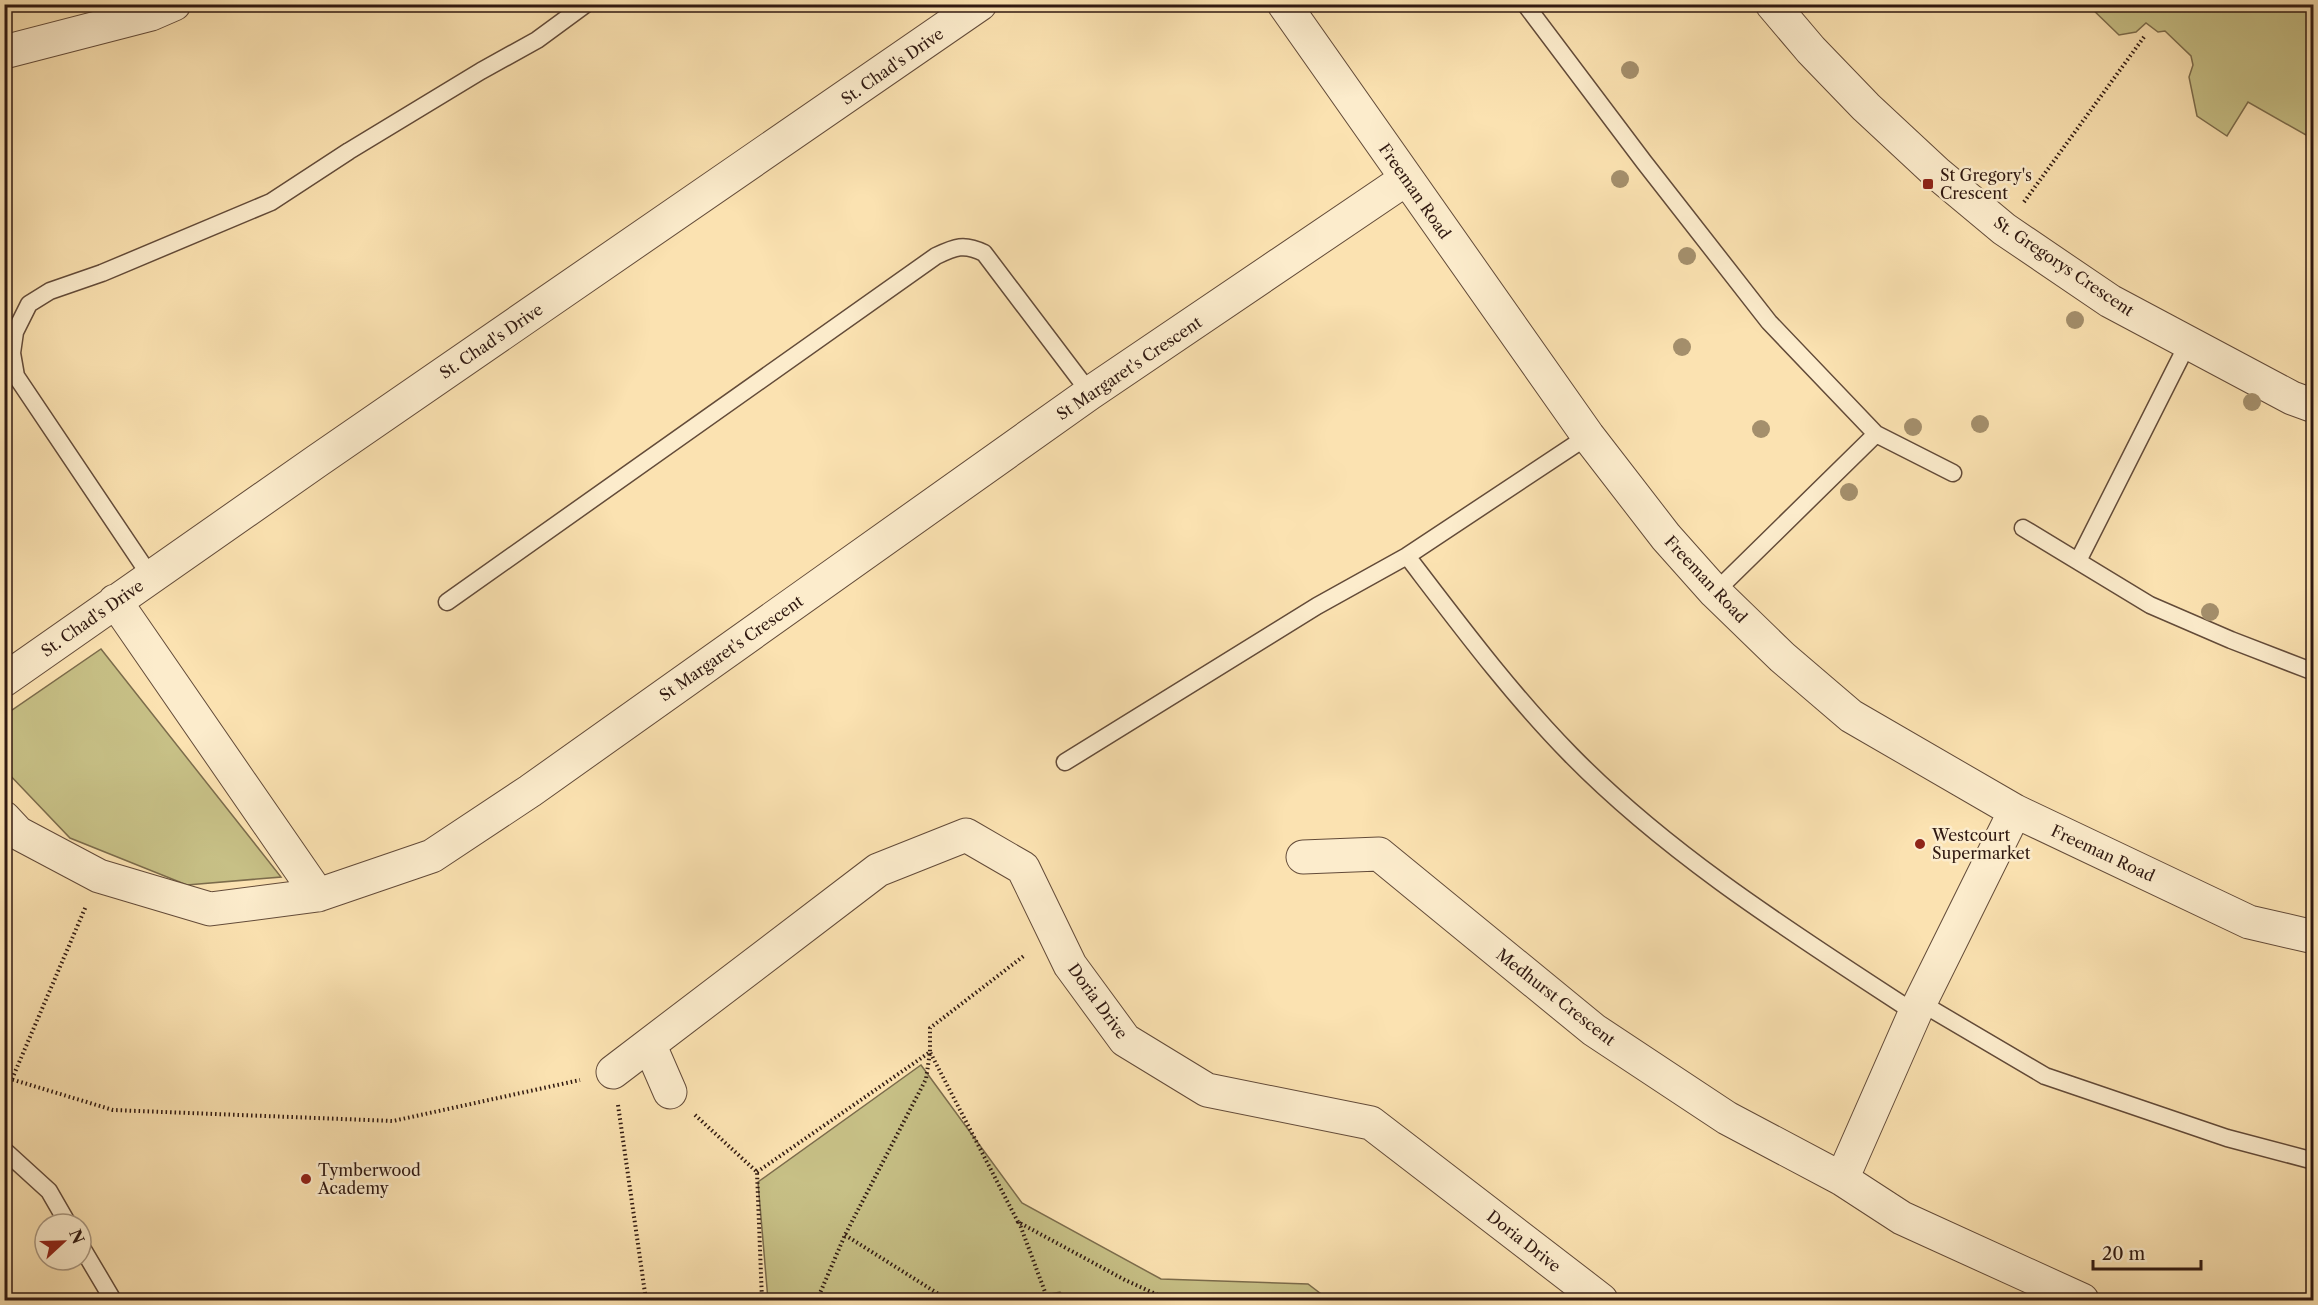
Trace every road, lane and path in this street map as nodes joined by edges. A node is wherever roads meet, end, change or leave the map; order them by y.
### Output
1 (174, 4) edge
2 (586, 4) edge
3 (980, 4) edge
4 (1284, 4) edge
5 (1525, 4) edge
6 (1772, 4) edge
7 (2144, 37) dead end
8 (4, 52) edge
9 (1406, 179) junction
10 (2004, 229) junction
11 (2188, 343) junction
12 (1090, 393) junction
13 (2313, 406) edge
14 (1876, 434) junction
15 (1588, 436) junction
16 (1953, 473) dead end
17 (2023, 528) dead end
18 (1407, 556) junction
19 (2078, 561) junction
20 (151, 577) junction
21 (1715, 592) junction
22 (116, 601) junction
23 (447, 602) dead end
24 (2313, 672) edge
25 (4, 680) edge
26 (1065, 762) dead end
27 (2015, 811) junction
28 (4, 818) edge
29 (1304, 857) dead end
30 (99, 876) junction
31 (318, 894) junction
32 (1054, 932) junction
33 (2313, 937) edge
34 (1918, 1008) junction
35 (650, 1046) junction
36 (930, 1052) junction
37 (614, 1072) junction
38 (4, 1077) edge
39 (12, 1079) junction
40 (670, 1092) joint
41 (4, 1150) edge
42 (2313, 1161) edge
43 (757, 1172) junction
44 (1842, 1179) junction
45 (61, 1212) edge
46 (1018, 1222) junction
47 (845, 1235) junction
48 (93, 1266) edge
49 (1160, 1296) junction
50 (113, 1300) edge
51 (646, 1300) edge
52 (762, 1300) edge
53 (817, 1300) edge
54 (948, 1300) edge
55 (1048, 1300) edge
56 (1142, 1300) edge
57 (1169, 1300) edge
58 (1275, 1300) edge
59 (1289, 1300) edge
60 (1601, 1300) edge
61 (2082, 1300) edge

1 - 8 street
2 - 20 lane
3 - 20 street, St. Chad's Drive
4 - 9 street, Freeman Road
5 - 14 lane
6 - 10 street, St. Gregorys Crescent
7 - 10 path
9 - 12 street, St Margaret's Crescent
9 - 15 street, Freeman Road
10 - 11 street, St. Gregorys Crescent
11 - 13 street, St. Gregorys Crescent
11 - 19 lane
12 - 23 lane
12 - 31 street, St Margaret's Crescent
14 - 16 lane
14 - 21 lane
15 - 18 lane
15 - 21 street, Freeman Road
17 - 19 lane
18 - 26 lane
18 - 34 lane
19 - 24 lane
20 - 22 street, St. Chad's Drive
21 - 27 street, Freeman Road
22 - 25 street, St. Chad's Drive
22 - 31 street
27 - 33 street, Freeman Road
27 - 34 street
28 - 30 street, St Margaret's Crescent
29 - 44 street, Medhurst Crescent
30 - 31 street, St Margaret's Crescent
30 - 39 path
32 - 35 street, Doria Drive
32 - 36 path
32 - 60 street, Doria Drive
34 - 42 lane
34 - 44 street
35 - 37 street, Doria Drive
35 - 40 street
36 - 43 path
36 - 46 path
36 - 47 path
37 - 39 path
37 - 51 path
38 - 39 path
40 - 43 path
41 - 45 lane
43 - 52 path
44 - 61 street, Medhurst Crescent
46 - 49 path
46 - 55 path
47 - 53 path
47 - 54 path
48 - 50 lane
49 - 56 path
49 - 57 path
58 - 59 path

